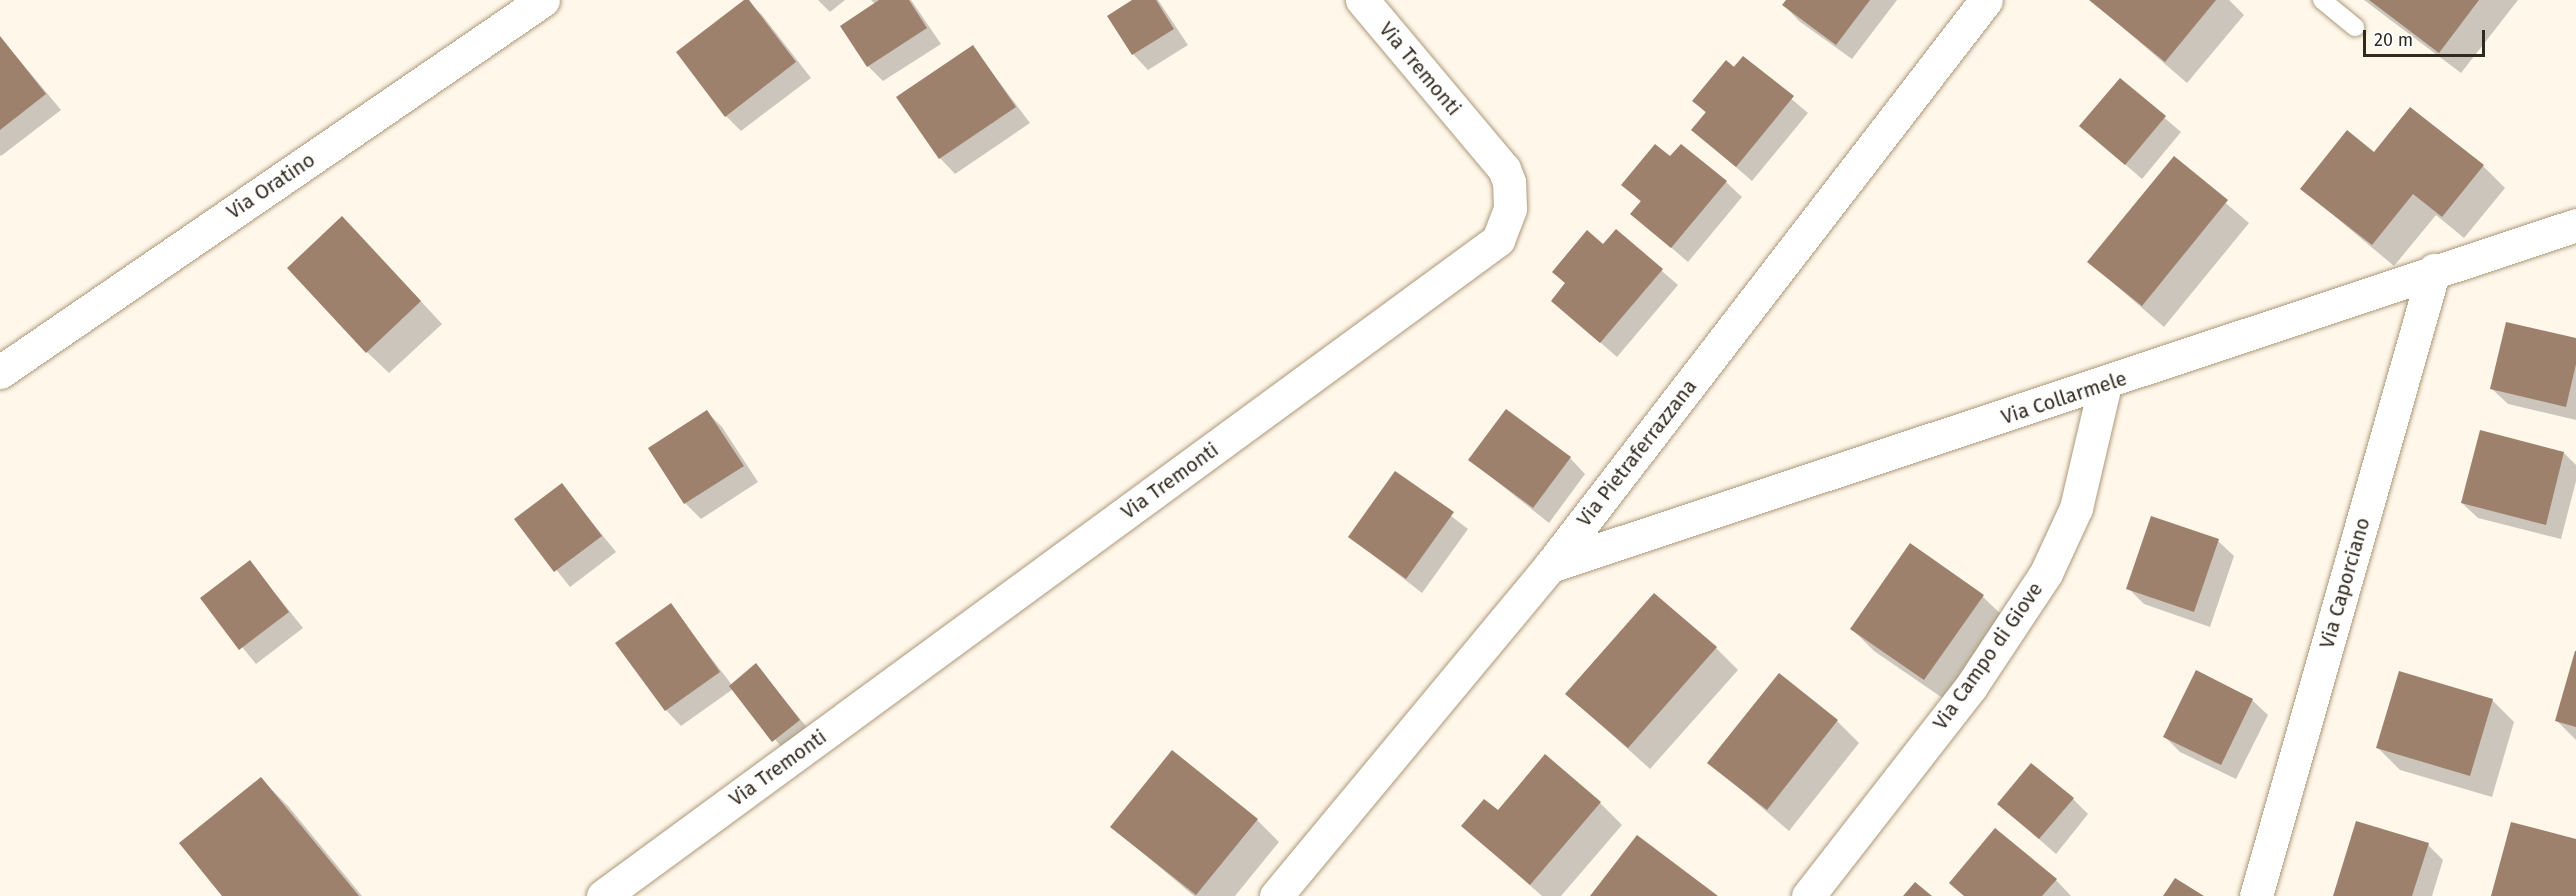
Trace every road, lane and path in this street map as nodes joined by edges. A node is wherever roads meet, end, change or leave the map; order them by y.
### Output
1 (543, 0) edge
2 (1362, 0) edge
3 (1986, 0) edge
4 (2322, 0) edge
5 (2355, 27) dead end
6 (2576, 225) edge
7 (2434, 270) junction
8 (0, 372) edge
9 (2105, 384) junction
10 (1550, 566) junction
11 (603, 896) edge
12 (1276, 896) edge
13 (1808, 896) edge
14 (2256, 896) edge

1 - 8 street, Via Oratino
2 - 11 street, Via Tremonti
3 - 10 street, Via Pietraferrazzana
4 - 5 lane
6 - 7 street, Via Collarmele
7 - 9 street, Via Collarmele
7 - 14 street, Via Caporciano
9 - 10 street, Via Collarmele
9 - 13 street, Via Campo di Giove
10 - 12 street, Via Pietraferrazzana

